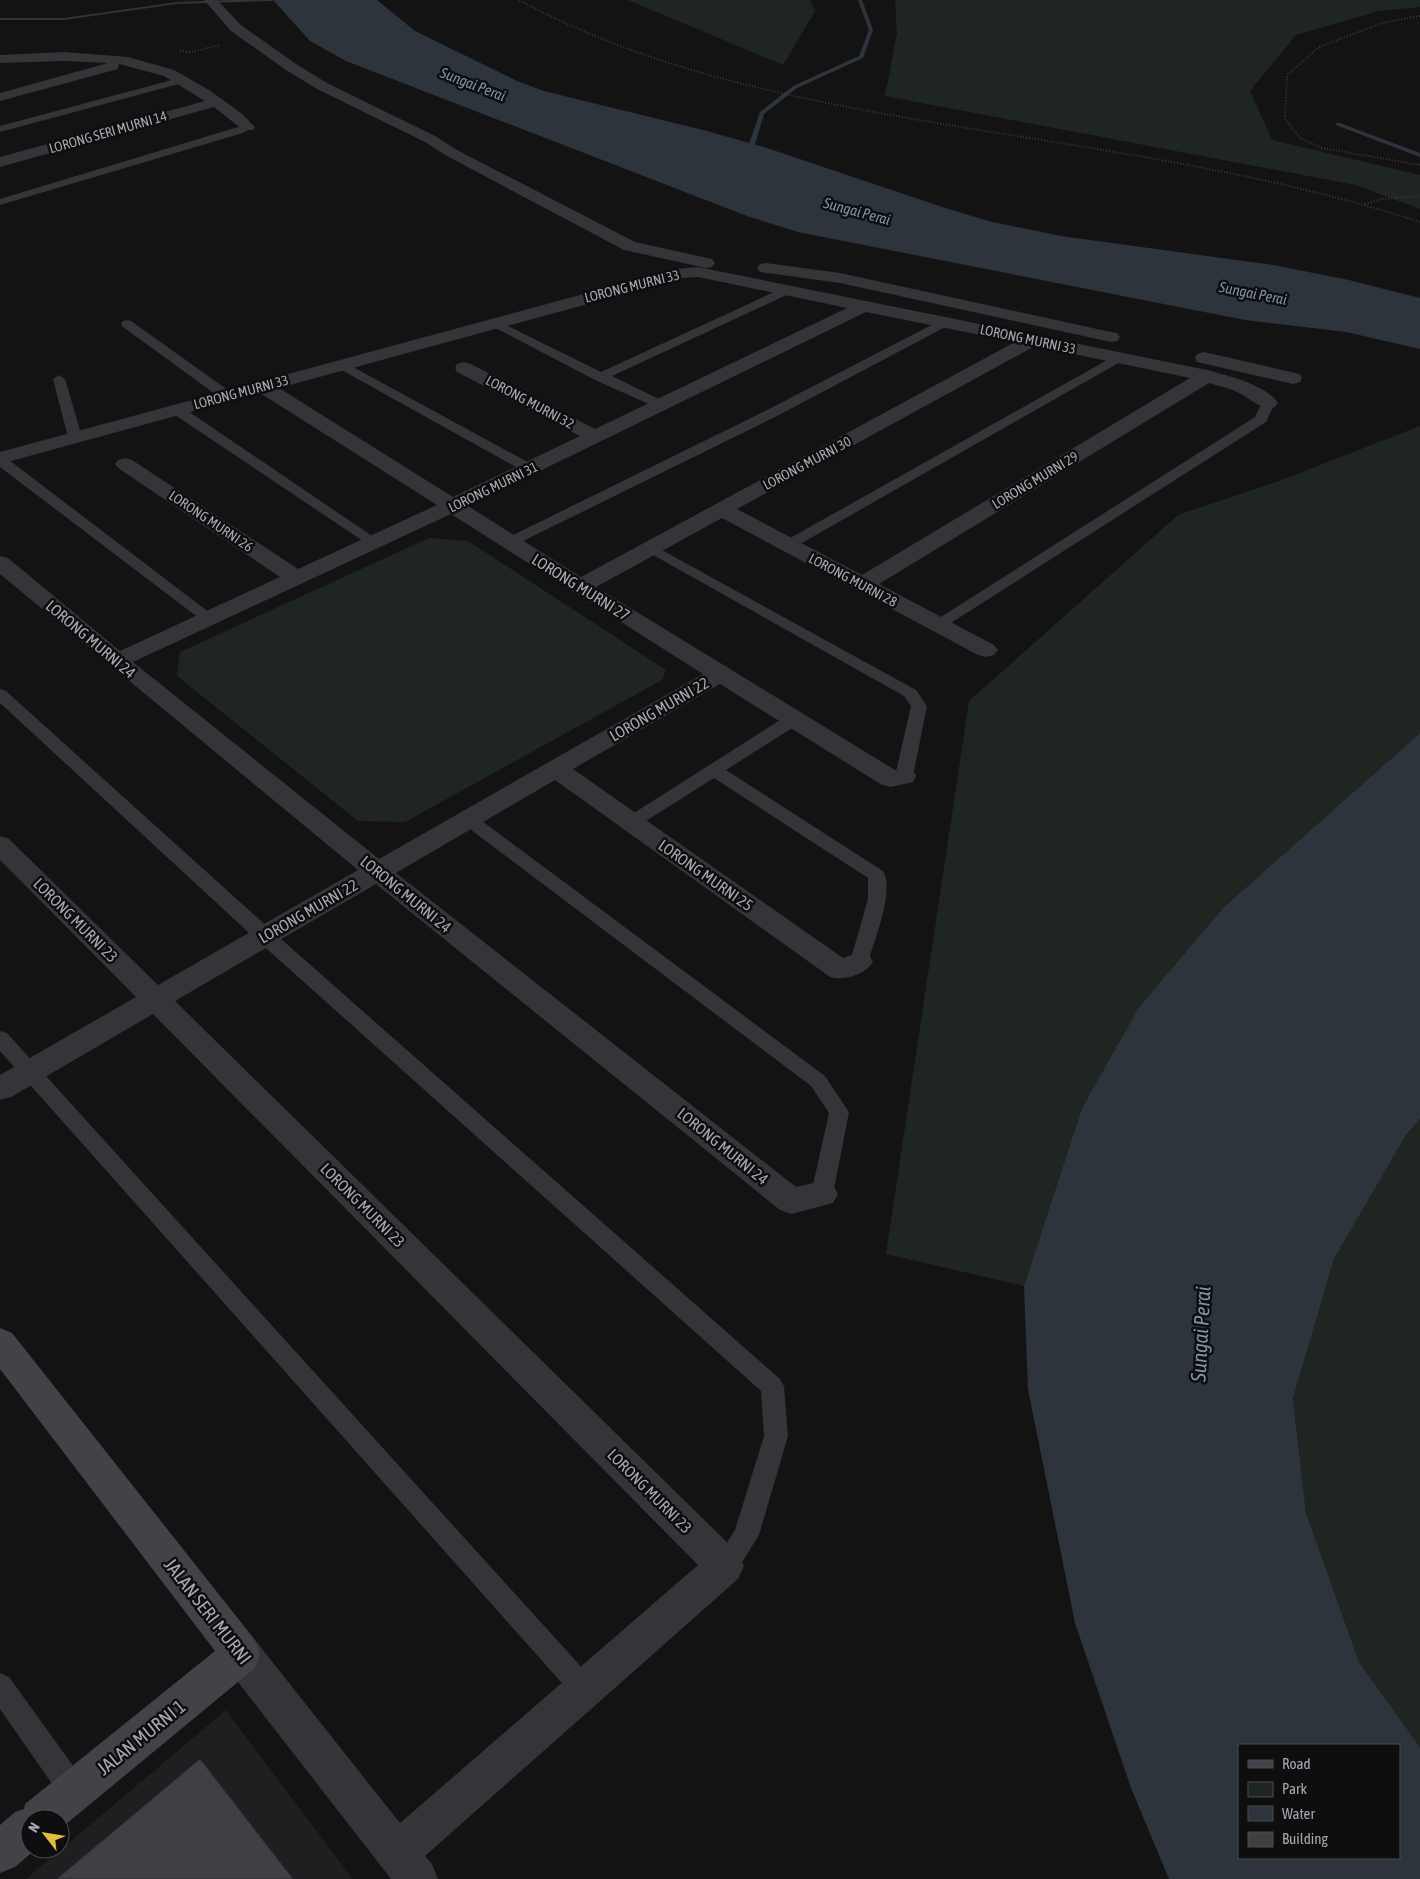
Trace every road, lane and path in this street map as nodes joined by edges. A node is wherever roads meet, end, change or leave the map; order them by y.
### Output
1 (519, 0) edge
2 (213, 3) edge
3 (1420, 16) edge
4 (4, 61) edge
5 (123, 62) junction
6 (183, 80) junction
7 (0, 97) edge
8 (216, 102) junction
9 (248, 126) joint
10 (0, 129) edge
11 (0, 162) edge
12 (1420, 165) edge
13 (1420, 196) edge
14 (0, 202) edge
15 (1365, 204) junction
16 (1420, 222) edge
17 (787, 290) junction
18 (866, 305) junction
19 (947, 321) junction
20 (492, 323) junction
21 (128, 324) dead end
22 (1033, 340) junction
23 (1128, 341) dead end
24 (1186, 354) dead end
25 (1118, 358) junction
26 (342, 365) junction
27 (464, 368) dead end
28 (1207, 376) junction
29 (600, 377) junction
30 (1293, 378) dead end
31 (59, 379) dead end
32 (262, 386) junction
33 (227, 396) junction
34 (1268, 403) joint
35 (660, 405) junction
36 (177, 410) junction
37 (75, 437) junction
38 (596, 437) junction
39 (0, 459) edge
40 (125, 464) dead end
41 (530, 469) junction
42 (452, 506) junction
43 (721, 509) junction
44 (374, 542) junction
45 (510, 542) junction
46 (788, 545) junction
47 (651, 548) junction
48 (0, 563) edge
49 (296, 578) junction
50 (862, 585) junction
51 (581, 586) junction
52 (209, 619) junction
53 (938, 625) junction
54 (986, 650) dead end
55 (117, 661) junction
56 (720, 674) junction
57 (0, 694) edge
58 (794, 719) junction
59 (556, 768) junction
60 (714, 770) junction
61 (904, 776) joint
62 (468, 819) junction
63 (632, 822) junction
64 (0, 845) edge
65 (378, 871) junction
66 (265, 936) junction
67 (859, 962) joint
68 (156, 999) junction
69 (0, 1038) edge
70 (30, 1071) junction
71 (0, 1089) edge
72 (822, 1194) joint
73 (0, 1343) edge
74 (725, 1566) junction
75 (241, 1654) junction
76 (0, 1686) edge
77 (585, 1690) junction
78 (74, 1791) junction
79 (52, 1809) edge
80 (20, 1835) edge
81 (0, 1852) edge
82 (407, 1866) edge

1 - 15 path
2 - 23 street
3 - 12 path
4 - 5 street
5 - 6 street
5 - 7 street
6 - 8 street
6 - 10 lane
8 - 9 street
8 - 11 street, LORONG SERI MURNI 14
9 - 14 lane
13 - 15 path
15 - 16 path
17 - 18 street, LORONG MURNI 33
17 - 20 street, LORONG MURNI 33
17 - 29 lane
18 - 19 street, LORONG MURNI 33
18 - 35 street, LORONG MURNI 31
19 - 22 street, LORONG MURNI 33
19 - 45 lane
20 - 26 street, LORONG MURNI 33
20 - 29 lane
21 - 33 lane
22 - 25 street, LORONG MURNI 33
22 - 43 street, LORONG MURNI 30
24 - 30 street
25 - 28 street, LORONG MURNI 33
25 - 46 lane
26 - 32 street, LORONG MURNI 33
26 - 41 lane
27 - 38 street, LORONG MURNI 32
28 - 34 street, LORONG MURNI 33
28 - 50 street, LORONG MURNI 29
29 - 35 lane
31 - 37 lane
32 - 33 street, LORONG MURNI 33
32 - 42 street, LORONG MURNI 27
33 - 36 street, LORONG MURNI 33
34 - 53 lane
35 - 38 street, LORONG MURNI 31
36 - 37 street, LORONG MURNI 33
36 - 44 lane
37 - 39 street, LORONG MURNI 33
38 - 41 street, LORONG MURNI 31
39 - 52 lane
40 - 49 street, LORONG MURNI 26
41 - 42 street, LORONG MURNI 31
42 - 44 street, LORONG MURNI 31
42 - 45 street, LORONG MURNI 27
43 - 46 street, LORONG MURNI 28
43 - 47 street, LORONG MURNI 30
44 - 49 street, LORONG MURNI 31
45 - 51 street, LORONG MURNI 27
46 - 50 street, LORONG MURNI 28
47 - 51 street, LORONG MURNI 30
47 - 61 lane
48 - 55 street, LORONG MURNI 24
49 - 52 street, LORONG MURNI 31
50 - 53 street, LORONG MURNI 28
51 - 56 street, LORONG MURNI 27
52 - 55 street, LORONG MURNI 31
53 - 54 street, LORONG MURNI 28
55 - 65 street, LORONG MURNI 24
56 - 58 street, LORONG MURNI 27
56 - 59 street, LORONG MURNI 22
57 - 66 lane
58 - 60 lane
58 - 61 street, LORONG MURNI 27
59 - 62 street, LORONG MURNI 22
59 - 63 street, LORONG MURNI 25
60 - 63 lane
60 - 67 lane
62 - 65 street, LORONG MURNI 22
62 - 72 lane
63 - 67 street, LORONG MURNI 25
64 - 68 street, LORONG MURNI 23
65 - 66 street, LORONG MURNI 22
65 - 72 street, LORONG MURNI 24
66 - 68 street, LORONG MURNI 22
66 - 74 lane
68 - 70 street, LORONG MURNI 22
68 - 74 street, LORONG MURNI 23
69 - 70 lane
70 - 71 street, LORONG MURNI 22
70 - 77 lane
73 - 75 street, JALAN SERI MURNI
74 - 77 street
75 - 78 street, JALAN MURNI 1
75 - 82 street, JALAN SERI MURNI
76 - 78 lane
77 - 82 street
78 - 79 street, JALAN MURNI 1
80 - 81 street

